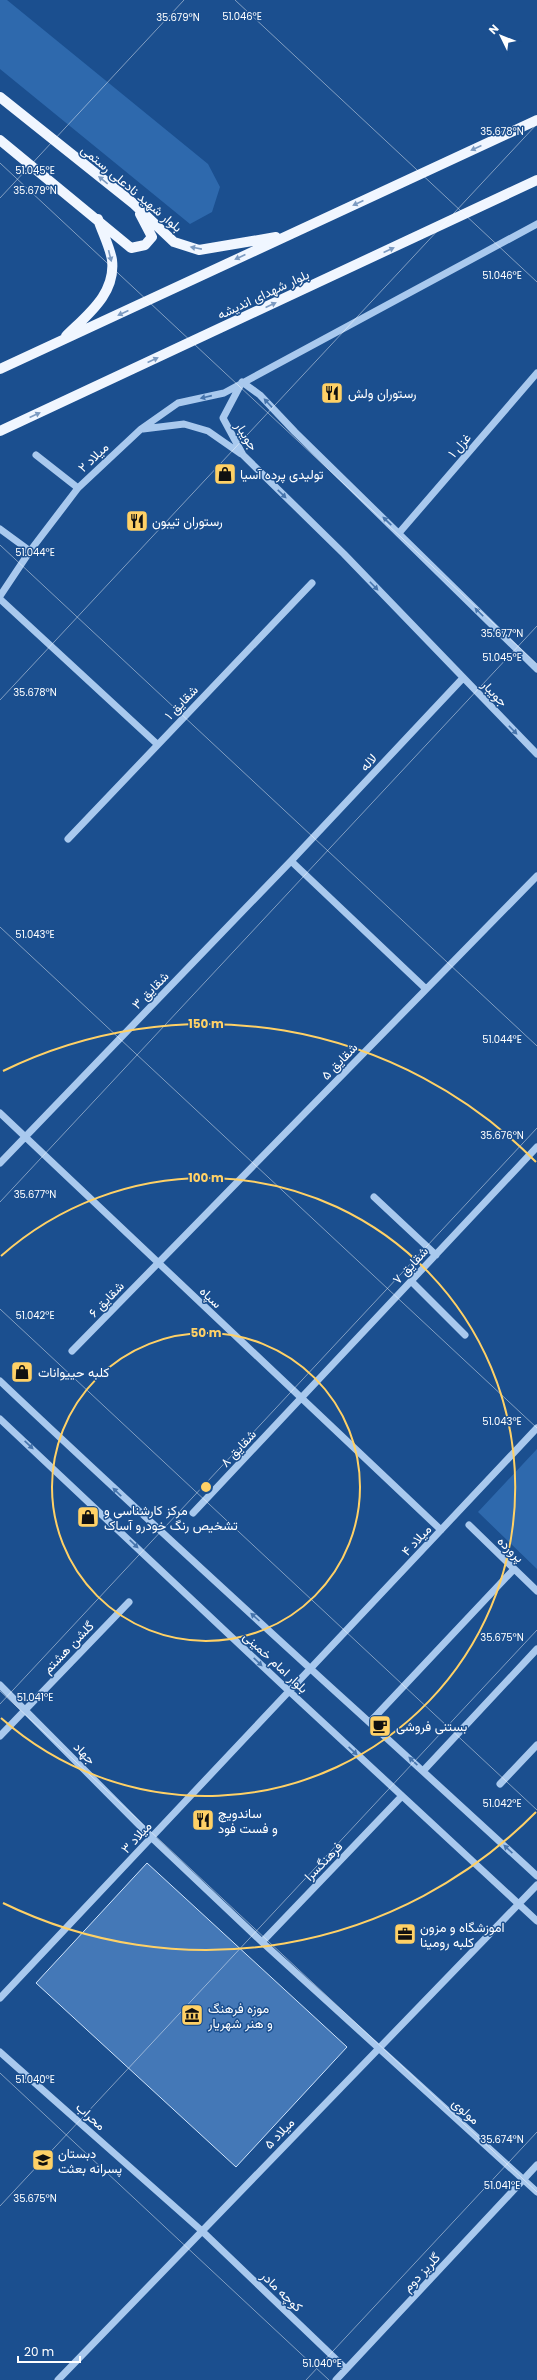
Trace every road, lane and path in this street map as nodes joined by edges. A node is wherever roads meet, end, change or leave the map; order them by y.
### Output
1 (0, 97) edge
2 (537, 120) edge
3 (0, 140) edge
4 (537, 180) edge
5 (134, 204) junction
6 (98, 219) junction
7 (537, 224) edge
8 (289, 234) junction
9 (58, 343) junction
10 (0, 369) edge
11 (537, 373) edge
12 (242, 382) junction
13 (141, 429) junction
14 (0, 431) edge
15 (36, 455) dead end
16 (243, 455) junction
17 (78, 488) junction
18 (0, 529) edge
19 (399, 533) junction
20 (30, 551) junction
21 (312, 583) dead end
22 (0, 596) edge
23 (0, 599) edge
24 (537, 669) edge
25 (463, 678) junction
26 (157, 744) junction
27 (537, 754) edge
28 (68, 839) dead end
29 (291, 862) junction
30 (537, 876) edge
31 (426, 989) junction
32 (0, 1113) edge
33 (25, 1135) junction
34 (537, 1147) edge
35 (0, 1162) edge
36 (374, 1197) dead end
37 (436, 1255) junction
38 (158, 1264) junction
39 (411, 1281) junction
40 (465, 1336) dead end
41 (72, 1351) dead end
42 (0, 1380) edge
43 (301, 1398) junction
44 (0, 1419) edge
45 (537, 1428) edge
46 (193, 1513) dead end
47 (469, 1525) dead end
48 (441, 1530) junction
49 (514, 1569) junction
50 (537, 1591) edge
51 (129, 1602) dead end
52 (537, 1649) edge
53 (312, 1668) junction
54 (0, 1685) edge
55 (290, 1692) junction
56 (25, 1709) junction
57 (370, 1722) junction
58 (0, 1736) edge
59 (537, 1745) edge
60 (423, 1771) junction
61 (500, 1784) dead end
62 (402, 1796) junction
63 (152, 1838) junction
64 (537, 1876) edge
65 (537, 1885) edge
66 (518, 1903) junction
67 (537, 1921) edge
68 (262, 1942) junction
69 (0, 1998) edge
70 (378, 2048) junction
71 (0, 2052) edge
72 (537, 2165) edge
73 (523, 2179) junction
74 (537, 2192) edge
75 (202, 2231) junction
76 (346, 2369) junction
77 (58, 2380) edge
78 (336, 2380) edge

5 -> 1 main road, بلوار شهید نادعلی رستمی
2 -> 8 main road
3 - 6 main road
14 -> 4 main road, بلوار شهدای اندیشه
5 - 6 main road
8 -> 5 main road, بلوار شهید نادعلی رستمی
6 -> 9 main road
7 - 12 street, میلاد ۲
8 -> 9 main road
9 - 10 main road
11 - 19 street, غزل ۱
12 -> 13 street, میلاد ۲
12 - 16 street, جویبار
19 -> 12 street
13 - 16 street
13 - 17 street, میلاد ۲
15 - 17 street
16 -> 25 street, جویبار
17 - 20 street, میلاد ۲
18 - 20 street
24 -> 19 street
20 - 22 street, میلاد ۲
21 - 26 street, شقایق ۱
23 - 26 street
25 -> 27 street, جویبار
25 - 29 street, لاله
26 - 28 street, شقایق ۱
29 - 31 street
29 - 33 street, شقایق ۳
30 - 31 street, شقایق ۵
31 - 38 street, شقایق ۵
32 - 33 street, سپاه
33 - 35 street, شقایق ۳
33 - 38 street, سپاه
34 - 37 street, شقایق ۷
36 - 37 street
37 - 39 street, شقایق ۷
38 - 41 street, شقایق ۶
38 - 43 street, سپاه
39 - 40 street
39 - 43 street, شقایق ۷
53 -> 42 street, بلوار امام خمینی
43 - 46 street, شقایق ۸
43 - 48 street, سپاه
44 -> 55 street, بلوار امام خمینی
45 - 48 street, میلاد ۴
47 - 49 street, پرورده
48 - 53 street, میلاد ۴
49 - 50 street, پرورده
49 - 57 street
51 - 56 street, گلشن هشتم
52 - 60 street
53 - 55 street, میلاد ۴
53 - 57 street, بلوار امام خمینی
54 - 56 street, جهاد
55 -> 62 street, بلوار امام خمینی
55 - 63 street, میلاد ۳
56 - 58 street, گلشن هشتم
56 - 63 street, جهاد
60 -> 57 street, بلوار امام خمینی
59 - 61 street
64 -> 60 street, بلوار امام خمینی
62 - 66 street, بلوار امام خمینی
62 - 68 street, فرهنگسرا
63 - 68 street
63 - 69 street, میلاد ۳
65 - 66 street, میلاد ۵
66 - 67 street, بلوار امام خمینی
66 - 70 street, میلاد ۵
68 - 70 street
70 - 73 street, مولوی
70 - 75 street, میلاد ۵
71 - 75 street, محراب
72 - 73 street, گلریز دوم
73 - 74 street, مولوی
73 - 76 street, گلریز دوم
75 - 76 street, کوچه مادر
75 - 77 street, میلاد ۵
76 - 78 street, گلریز دوم

